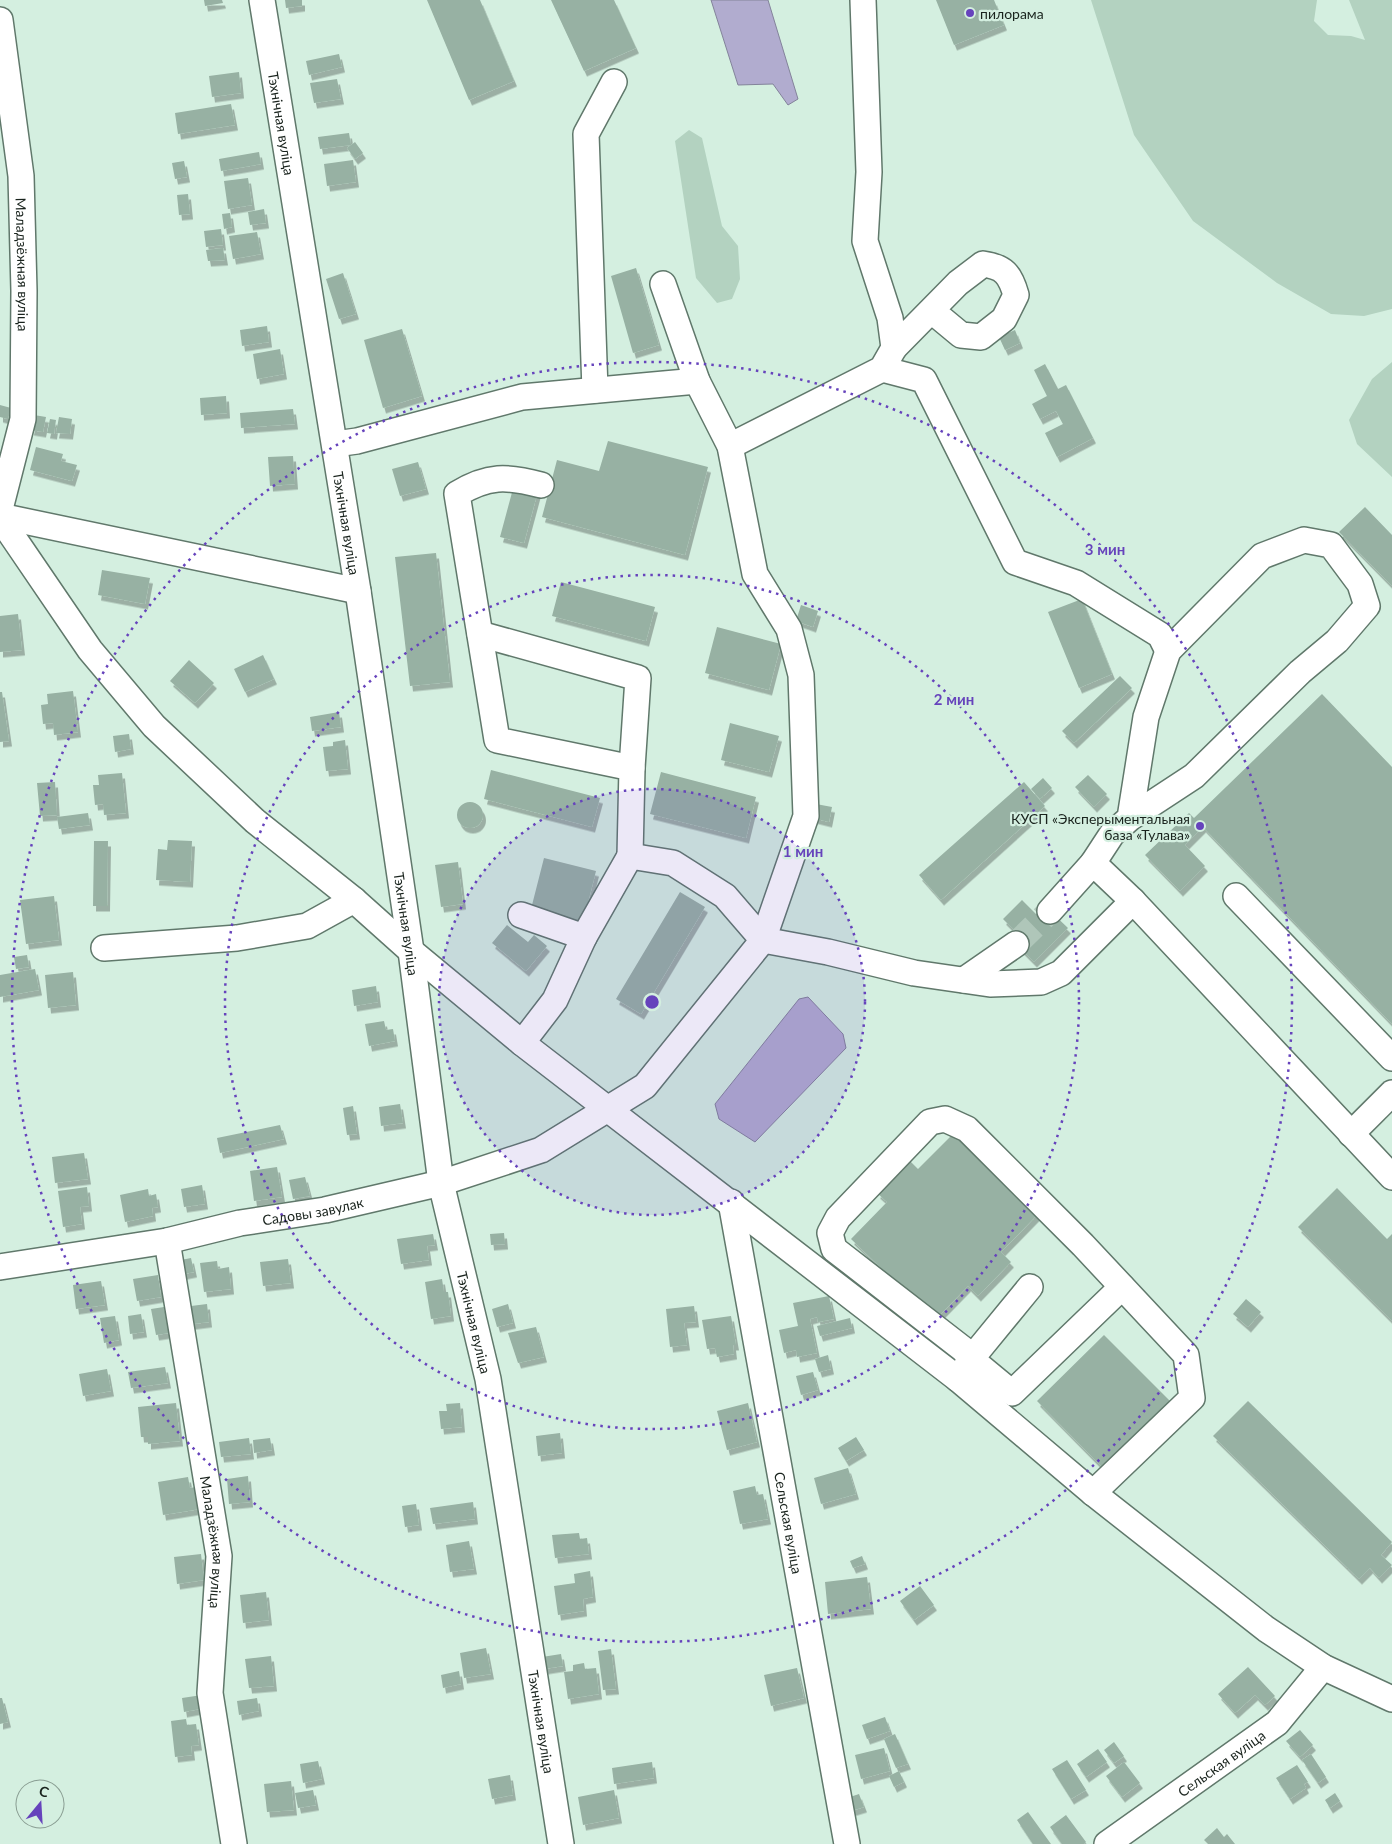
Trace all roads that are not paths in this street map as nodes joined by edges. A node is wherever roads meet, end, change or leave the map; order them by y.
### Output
1 (262, 0) edge
2 (863, 0) edge
3 (0, 20) edge
4 (614, 82) dead end
5 (663, 284) dead end
6 (932, 311) dead end
7 (894, 348) junction
8 (882, 369) junction
9 (697, 381) junction
10 (595, 390) junction
11 (335, 444) junction
12 (730, 446) junction
13 (541, 485) dead end
14 (0, 508) edge
15 (0, 517) edge
16 (358, 591) junction
17 (480, 634) junction
18 (1168, 651) junction
19 (632, 768) junction
20 (1130, 818) junction
21 (630, 856) junction
22 (1093, 863) junction
23 (1236, 896) dead end
24 (354, 900) junction
25 (1133, 901) junction
26 (1050, 911) tunnel mouth
27 (521, 915) dead end
28 (584, 937) junction
29 (763, 940) junction
30 (1016, 944) tunnel mouth
31 (104, 948) dead end
32 (411, 951) junction
33 (964, 980) junction
34 (522, 1043) junction
35 (1392, 1058) edge
36 (1392, 1093) edge
37 (609, 1108) junction
38 (1352, 1134) junction
39 (1392, 1177) edge
40 (441, 1182) junction
41 (731, 1202) junction
42 (168, 1241) junction
43 (0, 1267) edge
44 (1030, 1287) dead end
45 (1122, 1287) junction
46 (971, 1359) junction
47 (958, 1379) junction
48 (1093, 1492) junction
49 (1323, 1667) junction
50 (1392, 1699) edge
51 (234, 1844) edge
52 (561, 1844) edge
53 (847, 1844) edge
54 (1107, 1844) edge

1 - 11 street, Тэхнічная вуліца
2 - 7 street
3 - 14 street, Маладзёжная вуліца
4 - 10 street
5 - 9 street, Садовы завулак
6 - 7 street
7 - 8 street
8 - 12 street
8 - 18 street
9 - 10 street
9 - 12 street, Садовы завулак
10 - 11 street
11 - 16 street, Тэхнічная вуліца
12 - 29 street, Садовы завулак
13 - 17 street
15 - 16 street
15 - 24 street
16 - 32 street, Тэхнічная вуліца
17 - 19 street
17 - 19 street
18 - 20 street
18 - 20 street
19 - 21 street
20 - 22 street
21 - 28 street
21 - 29 street
22 - 25 street
22 - 26 street
23 - 35 street
24 - 31 street
24 - 32 street
25 - 33 street
25 - 38 street
27 - 28 street
28 - 34 street
29 - 33 street
29 - 37 street, Садовы завулак
30 - 33 street
32 - 34 street
32 - 40 street, Тэхнічная вуліца
34 - 37 street
36 - 38 street
37 - 40 street, Садовы завулак
37 - 41 street
38 - 39 street
40 - 42 street, Садовы завулак
40 - 52 street, Тэхнічная вуліца
41 - 47 street
41 - 53 street, Сельская вуліца
42 - 43 street, Садовы завулак
42 - 51 street, Маладзёжная вуліца
44 - 46 street
45 - 46 street
45 - 46 street
45 - 48 street
46 - 47 street
47 - 48 street
48 - 49 street
49 - 50 street
49 - 54 street, Сельская вуліца

